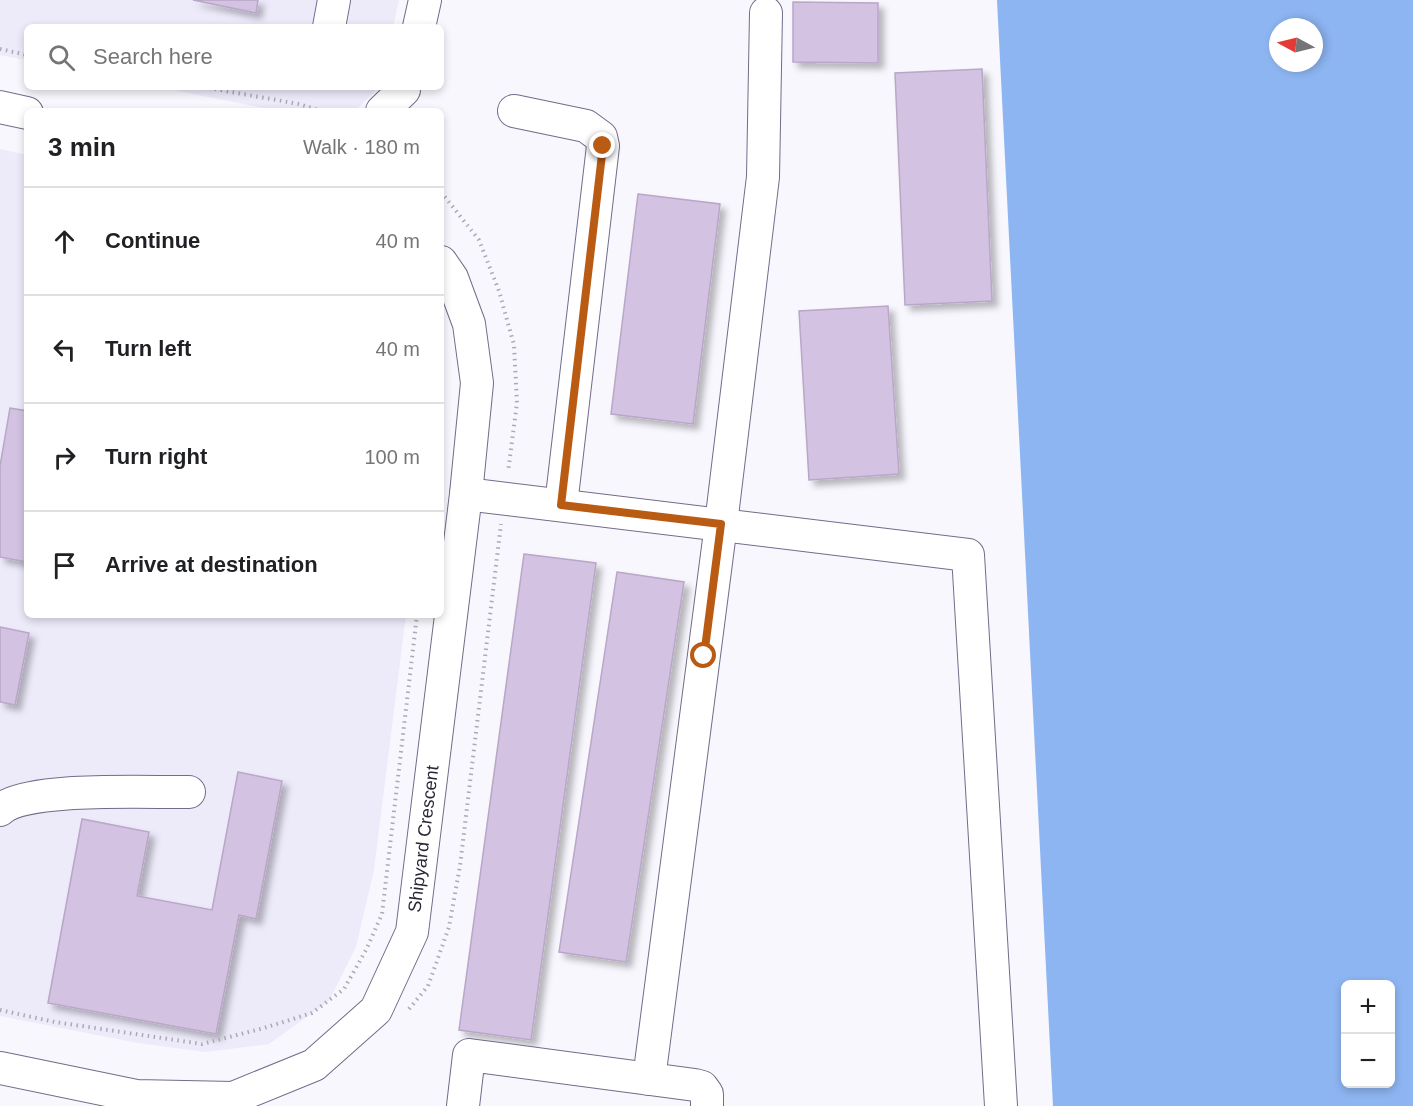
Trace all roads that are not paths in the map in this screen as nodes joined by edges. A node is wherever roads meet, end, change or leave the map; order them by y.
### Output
1 (334, 0) edge
2 (425, 0) edge
3 (766, 13) dead end
4 (330, 24) edge
5 (420, 24) edge
6 (404, 96) edge
7 (0, 107) edge
8 (386, 108) edge
9 (514, 111) dead end
10 (24, 112) edge
11 (444, 266) edge
12 (466, 494) junction
13 (561, 505) junction
14 (721, 524) junction
15 (189, 792) dead end
16 (0, 810) edge
17 (0, 1068) edge
18 (649, 1079) junction
19 (463, 1106) edge
20 (707, 1106) edge
21 (1001, 1106) edge

1 - 4 street
2 - 5 street
3 - 14 street
6 - 8 street
7 - 10 street
9 - 13 street
11 - 12 street, Shipyard Crescent
12 - 13 street
12 - 17 street, Shipyard Crescent
13 - 14 street
14 - 18 street
14 - 21 street
15 - 16 street
18 - 19 street
18 - 20 street

